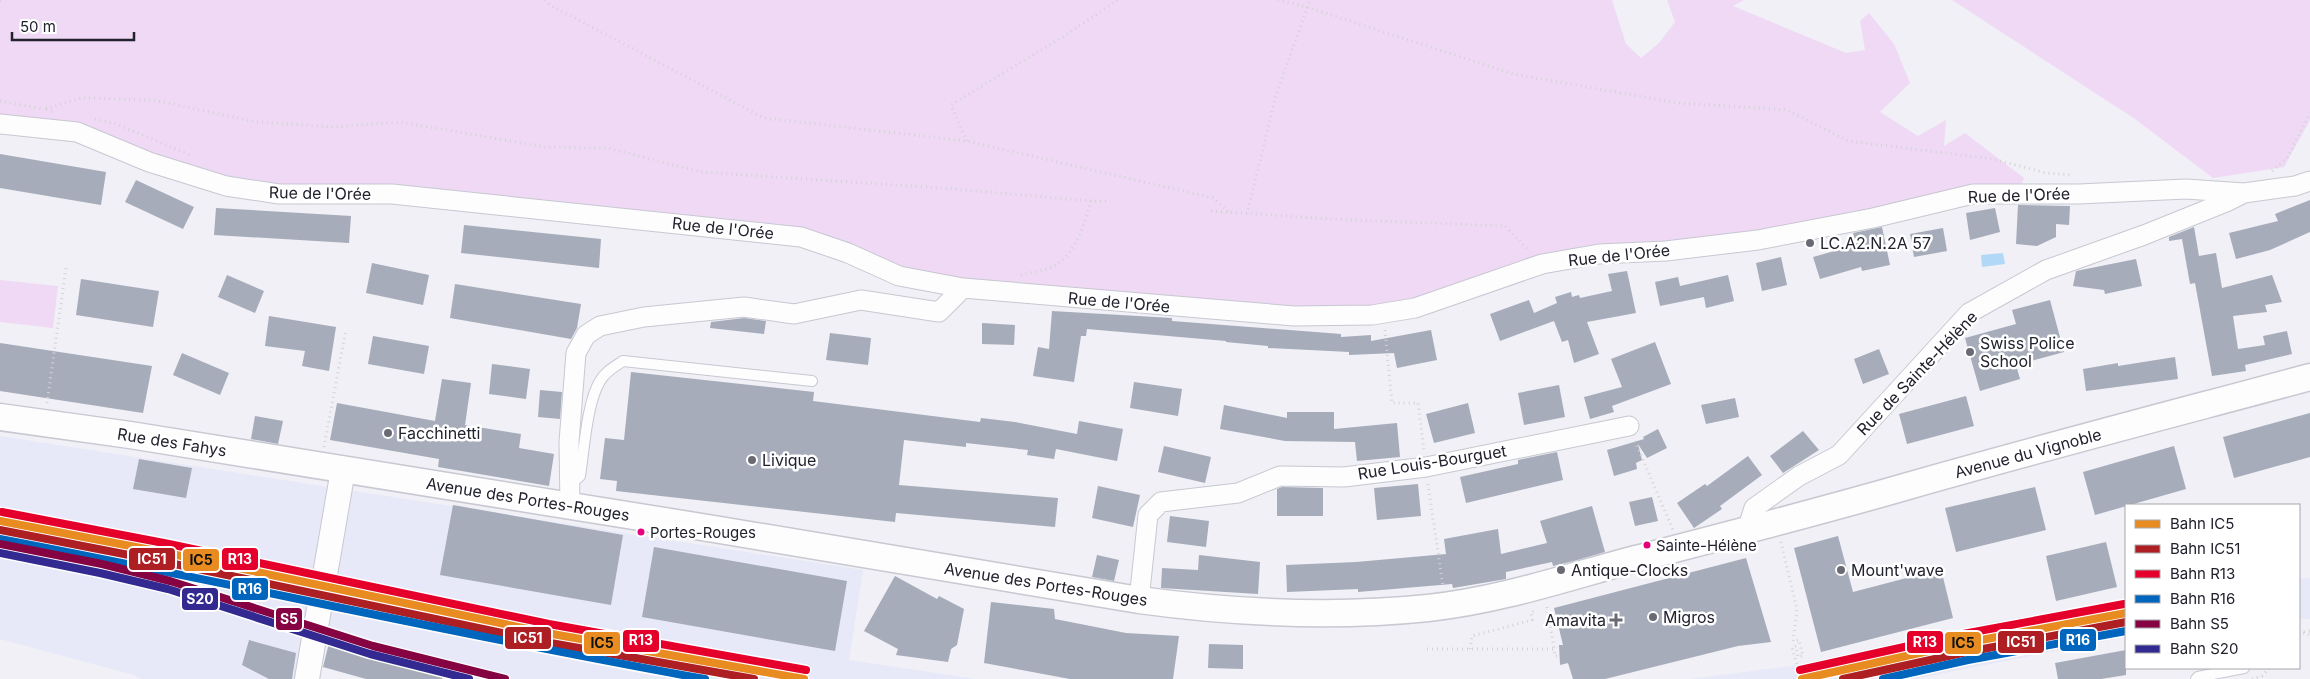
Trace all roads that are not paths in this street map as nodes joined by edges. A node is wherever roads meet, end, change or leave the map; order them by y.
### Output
1 (0, 124) edge
2 (2310, 180) edge
3 (2244, 192) junction
4 (963, 288) junction
5 (2310, 377) edge
6 (812, 381) dead end
7 (0, 417) edge
8 (1629, 426) road end
9 (335, 470) junction
10 (571, 495) junction
11 (1747, 530) junction
12 (1139, 600) junction
13 (2240, 669) edge
14 (307, 679) edge
15 (2196, 679) edge

1 - 4 street, Rue de l'Orée
2 - 3 street, Rue de Sainte-Hélène
3 - 4 street, Rue de l'Orée
3 - 11 street, Rue de Sainte-Hélène
4 - 10 street
5 - 11 main road, Avenue du Vignoble
6 - 10 lane
7 - 9 main road, Rue des Fahys
8 - 12 street, Rue Louis-Bourguet
9 - 10 main road, Avenue des Portes-Rouges
9 - 14 street
10 - 12 main road, Avenue des Portes-Rouges
11 - 12 main road, Avenue des Portes-Rouges
13 - 15 lane

